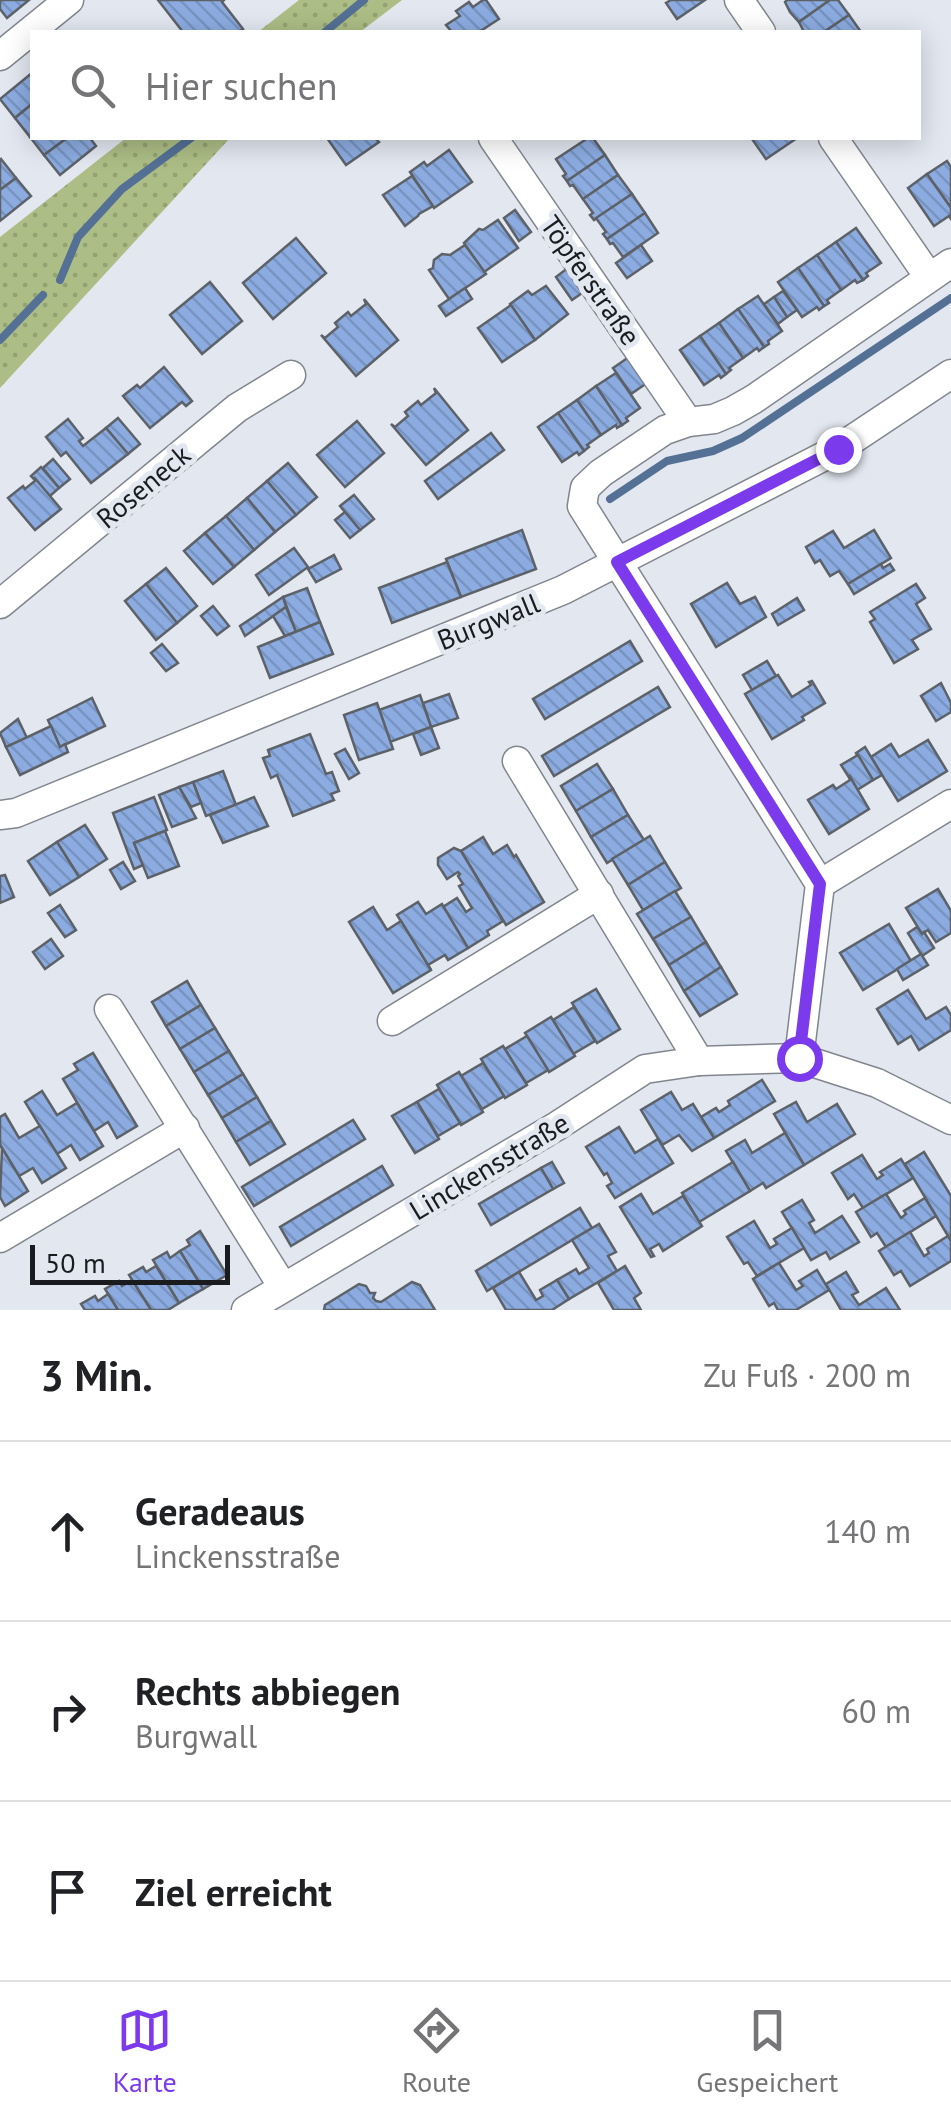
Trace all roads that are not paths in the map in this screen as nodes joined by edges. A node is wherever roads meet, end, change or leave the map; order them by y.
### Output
1 (69, 0) edge
2 (739, 0) edge
3 (32, 30) edge
4 (760, 30) edge
5 (30, 32) edge
6 (0, 56) edge
7 (494, 140) edge
8 (835, 140) edge
9 (940, 270) edge
10 (951, 374) edge
11 (291, 375) dead end
12 (688, 422) junction
13 (617, 562) junction
14 (0, 604) edge
15 (518, 761) dead end
16 (951, 804) edge
17 (0, 815) edge
18 (820, 884) junction
19 (599, 894) junction
20 (109, 1009) dead end
21 (392, 1021) dead end
22 (799, 1058) junction
23 (699, 1061) junction
24 (948, 1113) edge
25 (185, 1128) junction
26 (0, 1238) edge
27 (283, 1287) junction
28 (246, 1310) edge

1 - 3 street
2 - 4 street
5 - 6 street
7 - 12 street, Töpferstraße
8 - 9 street
9 - 12 street
10 - 13 street, Burgwall
11 - 14 street, Roseneck
12 - 13 street
13 - 17 street, Burgwall
13 - 18 street
15 - 19 street
16 - 18 street
18 - 22 street
19 - 21 street
19 - 23 street
20 - 25 street
22 - 23 street, Linckensstraße
22 - 24 street, Linckensstraße
23 - 27 street, Linckensstraße
25 - 26 street
25 - 27 street
27 - 28 street, Linckensstraße

